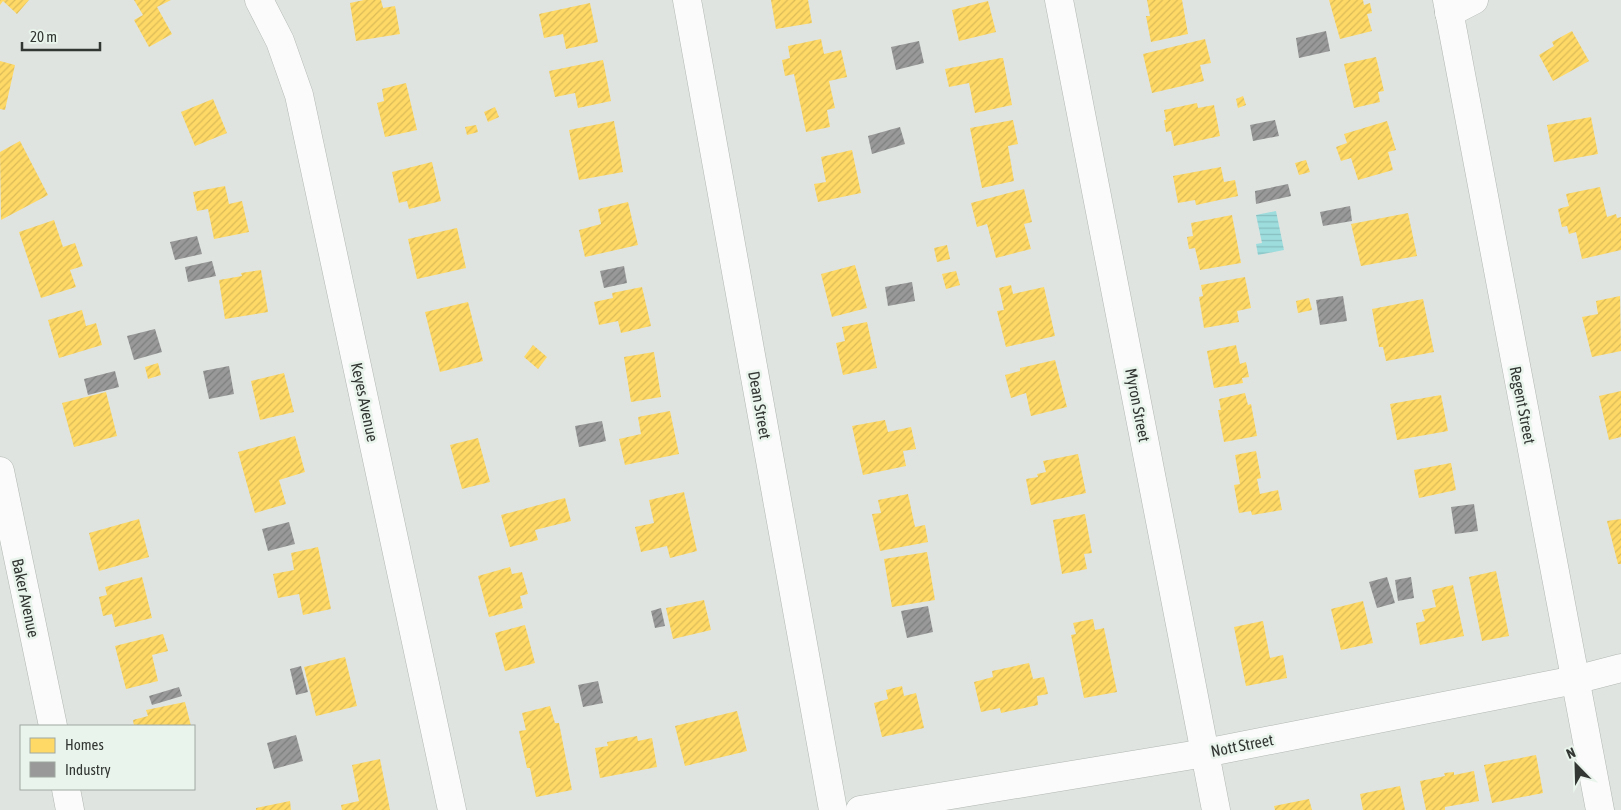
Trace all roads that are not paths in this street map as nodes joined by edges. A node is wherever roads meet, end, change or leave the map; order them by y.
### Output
1 (259, 0) edge
2 (687, 0) edge
3 (1059, 0) edge
4 (1474, 0) edge
5 (1448, 7) edge
6 (0, 471) edge
7 (1621, 668) edge
8 (1575, 680) junction
9 (53, 725) edge
10 (1205, 753) junction
11 (66, 790) edge
12 (70, 810) edge
13 (452, 810) edge
14 (833, 810) edge
15 (860, 810) edge
16 (1216, 810) edge
17 (1600, 810) edge

1 - 13 street, Keyes Avenue
2 - 14 street, Dean Street
3 - 10 street, Myron Street
4 - 5 street
5 - 8 street, Regent Street
6 - 9 street, Baker Avenue
7 - 8 street, Nott Street
8 - 10 street, Nott Street
8 - 17 street, Regent Street
10 - 15 street, Nott Street
10 - 16 street, Myron Street
11 - 12 street

